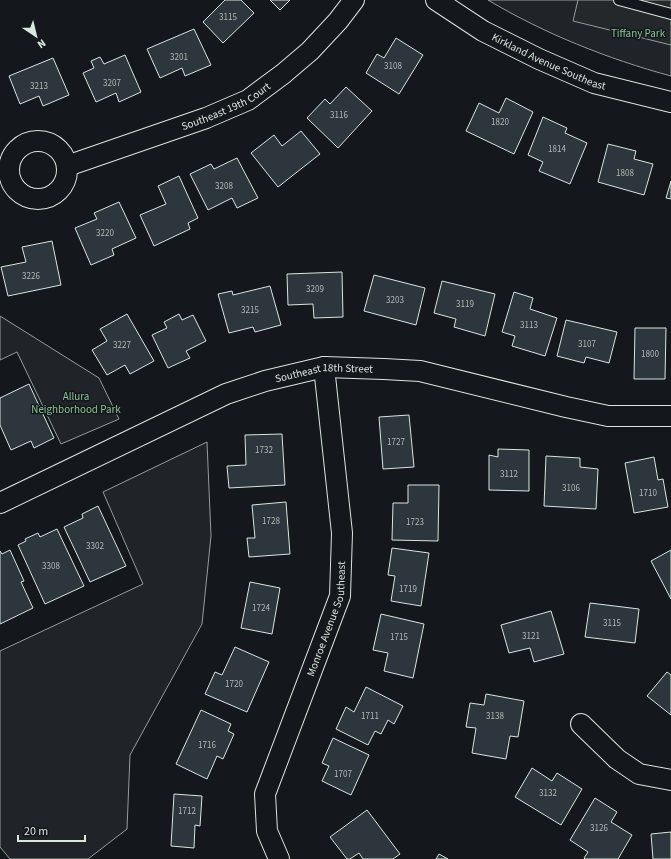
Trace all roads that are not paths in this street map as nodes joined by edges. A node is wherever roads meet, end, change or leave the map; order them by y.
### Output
1 (354, 0) edge
2 (436, 0) edge
3 (619, 0) edge
4 (671, 14) edge
5 (671, 102) edge
6 (67, 166) dead end
7 (324, 368) junction
8 (671, 416) edge
9 (0, 503) edge
10 (581, 724) dead end
11 (671, 780) edge
12 (279, 859) edge

1 - 6 street, Southeast 19th Court
2 - 5 street, Kirkland Avenue Southeast
3 - 4 lane
7 - 8 street, Southeast 18th Street
7 - 9 street, Southeast 18th Street
7 - 12 street, Monroe Avenue Southeast
10 - 11 street

